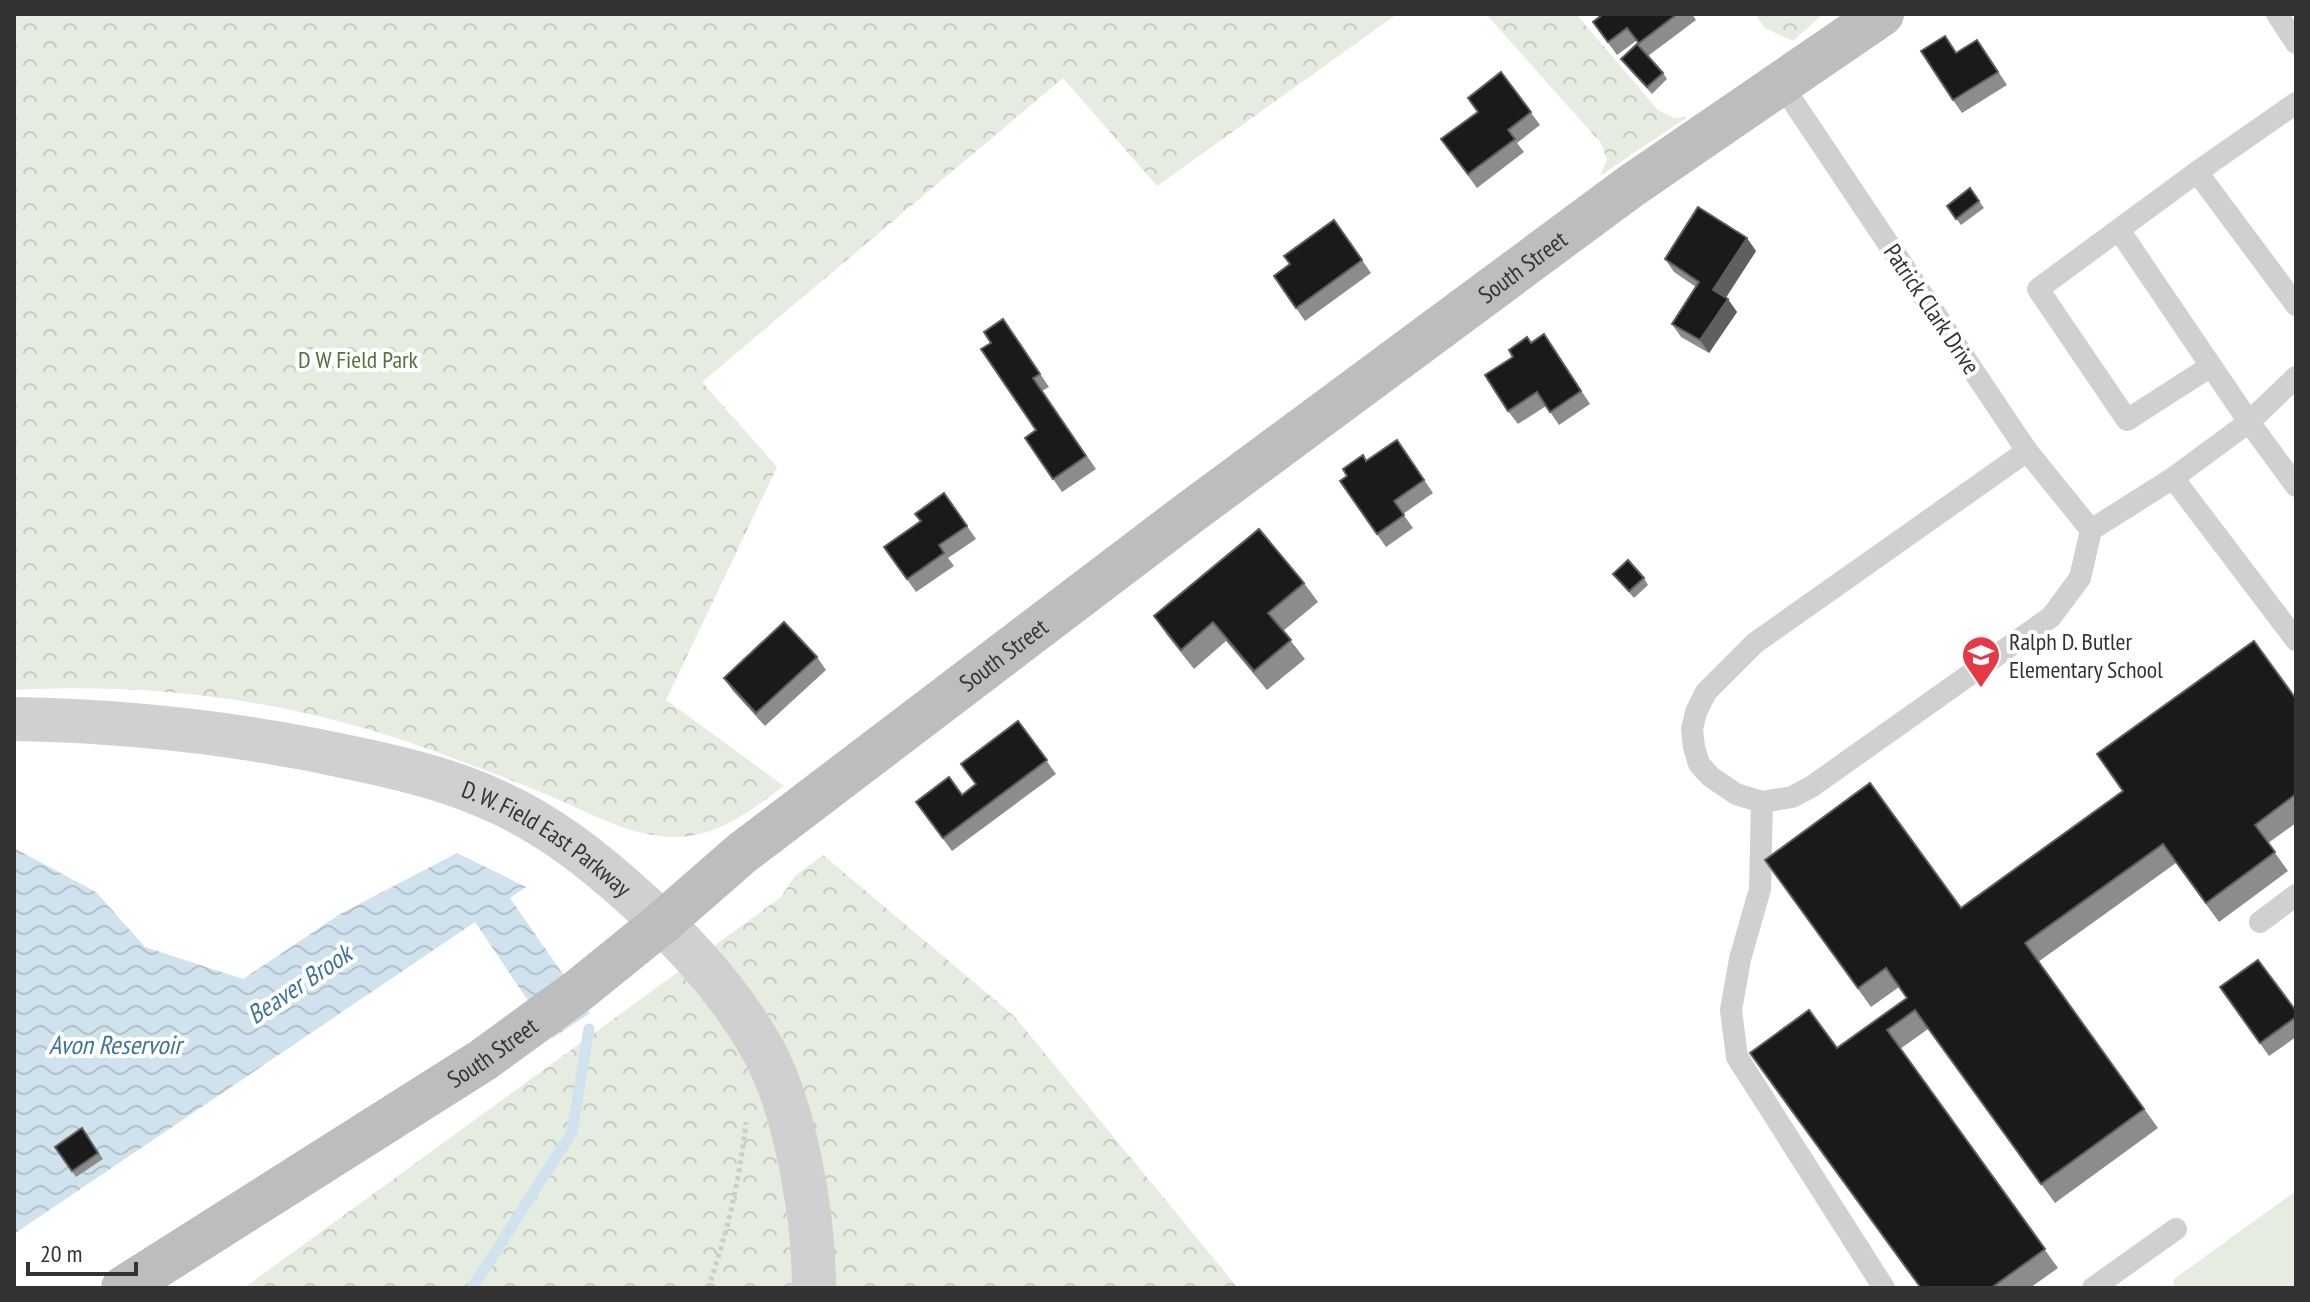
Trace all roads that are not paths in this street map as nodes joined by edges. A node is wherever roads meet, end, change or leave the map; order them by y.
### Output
1 (1882, 14) edge
2 (2277, 14) edge
3 (2296, 43) edge
4 (1780, 82) junction
5 (2296, 103) edge
6 (2197, 172) junction
7 (2119, 230) junction
8 (2296, 305) edge
9 (2211, 366) junction
10 (2296, 377) edge
11 (2249, 422) junction
12 (2027, 451) junction
13 (2173, 478) junction
14 (2296, 486) edge
15 (2091, 530) junction
16 (2296, 640) edge
17 (14, 719) edge
18 (1762, 802) junction
19 (2296, 895) edge
20 (663, 922) junction
21 (2260, 922) dead end
22 (2176, 1229) dead end
23 (123, 1288) edge
24 (814, 1288) edge
25 (1884, 1288) edge
26 (2093, 1288) edge

1 - 4 street, South Street
2 - 3 lane
4 - 12 lane, Patrick Clark Drive
4 - 20 street, South Street
5 - 6 lane
6 - 7 lane
6 - 8 lane
7 - 9 lane
7 - 9 lane
9 - 11 lane
10 - 11 lane
11 - 13 lane
11 - 14 lane
12 - 15 lane, Patrick Clark Drive
12 - 18 lane
13 - 15 lane
13 - 16 lane
15 - 18 lane
17 - 20 street, D. W. Field East Parkway
18 - 25 lane
19 - 21 lane
20 - 23 street, South Street
20 - 24 street, D. W. Field East Parkway
22 - 26 lane

